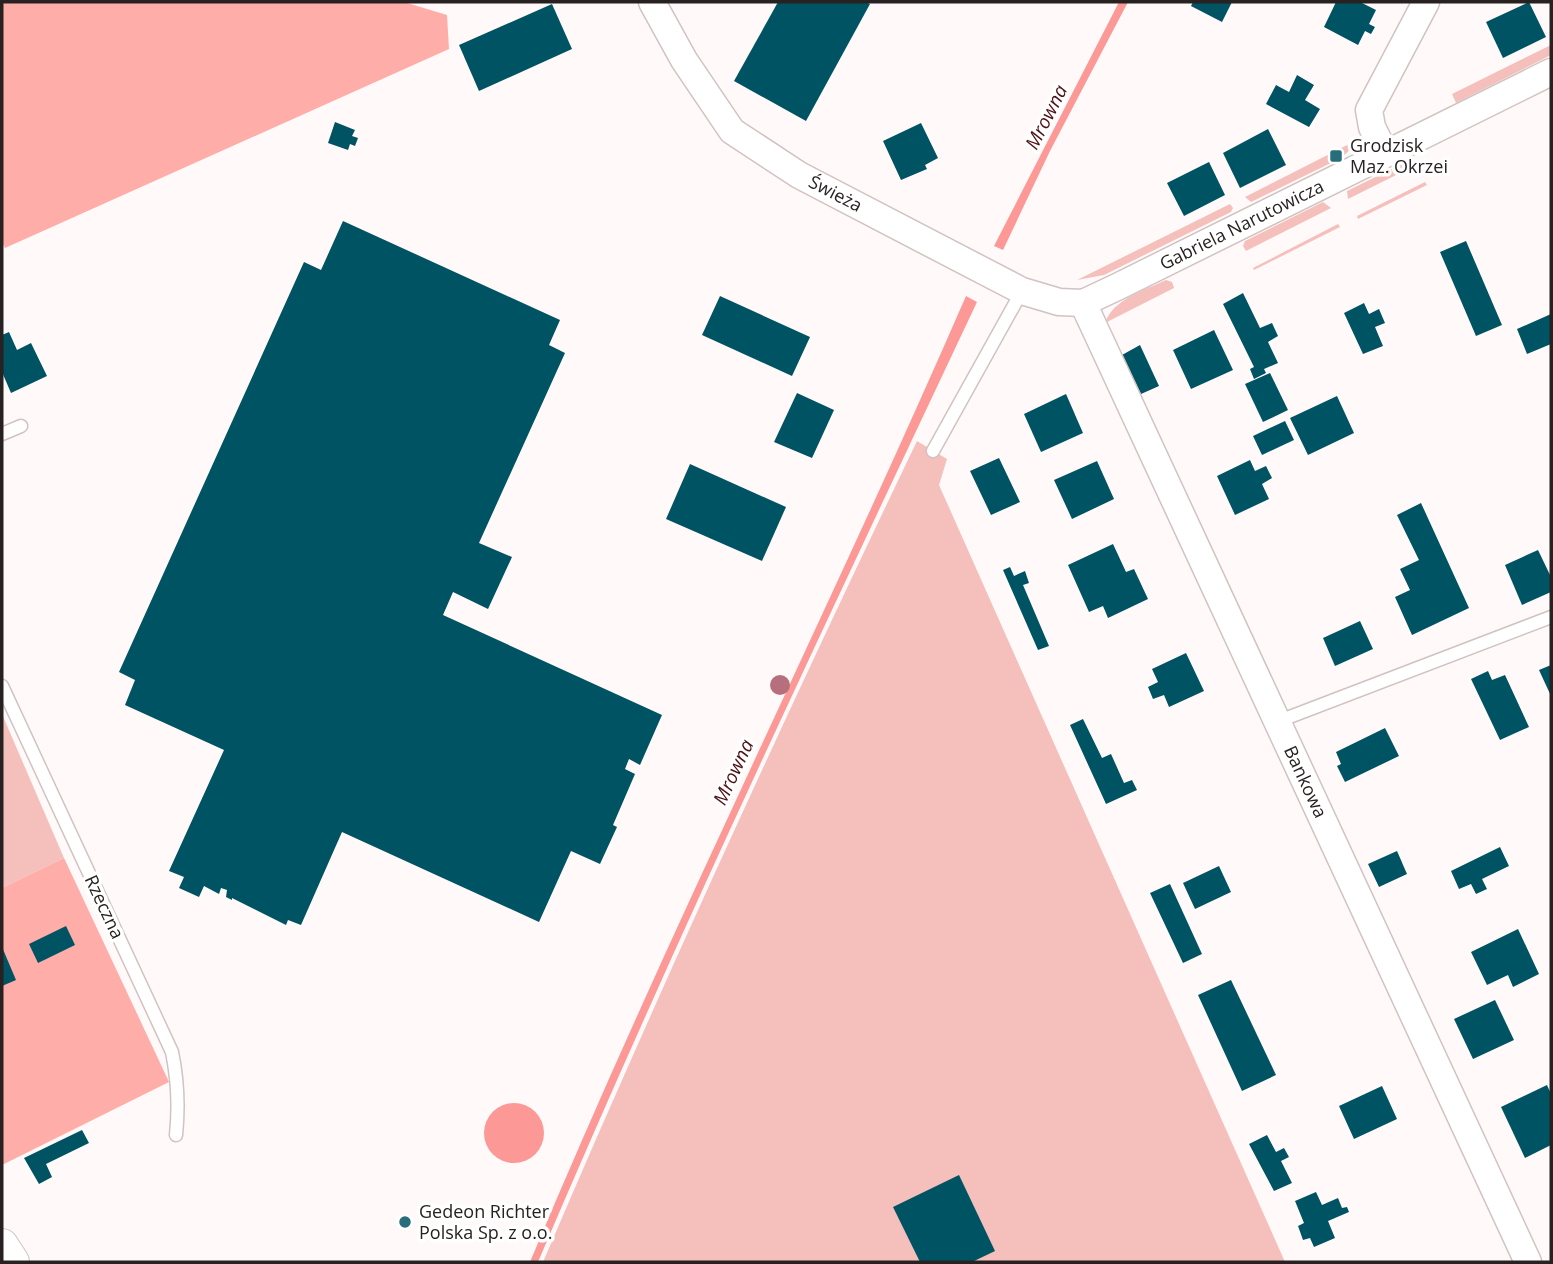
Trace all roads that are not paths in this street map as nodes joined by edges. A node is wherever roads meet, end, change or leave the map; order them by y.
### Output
1 (652, 2) edge
2 (1426, 2) edge
3 (1551, 72) edge
4 (1385, 154) junction
5 (1022, 291) junction
6 (1083, 303) junction
7 (21, 425) dead end
8 (2, 435) edge
9 (933, 451) dead end
10 (1551, 617) edge
11 (2, 686) edge
12 (1279, 721) junction
13 (176, 1135) dead end
14 (2, 1245) edge
15 (13, 1262) edge
16 (1528, 1262) edge

1 - 5 street, Świeża
2 - 4 street
3 - 4 street, Gabriela Narutowicza
4 - 6 street, Gabriela Narutowicza
5 - 6 street, Świeża
5 - 9 lane
6 - 12 street, Bankowa
7 - 8 lane
10 - 12 lane
11 - 13 lane, Rzeczna
12 - 16 street, Bankowa
14 - 15 street

